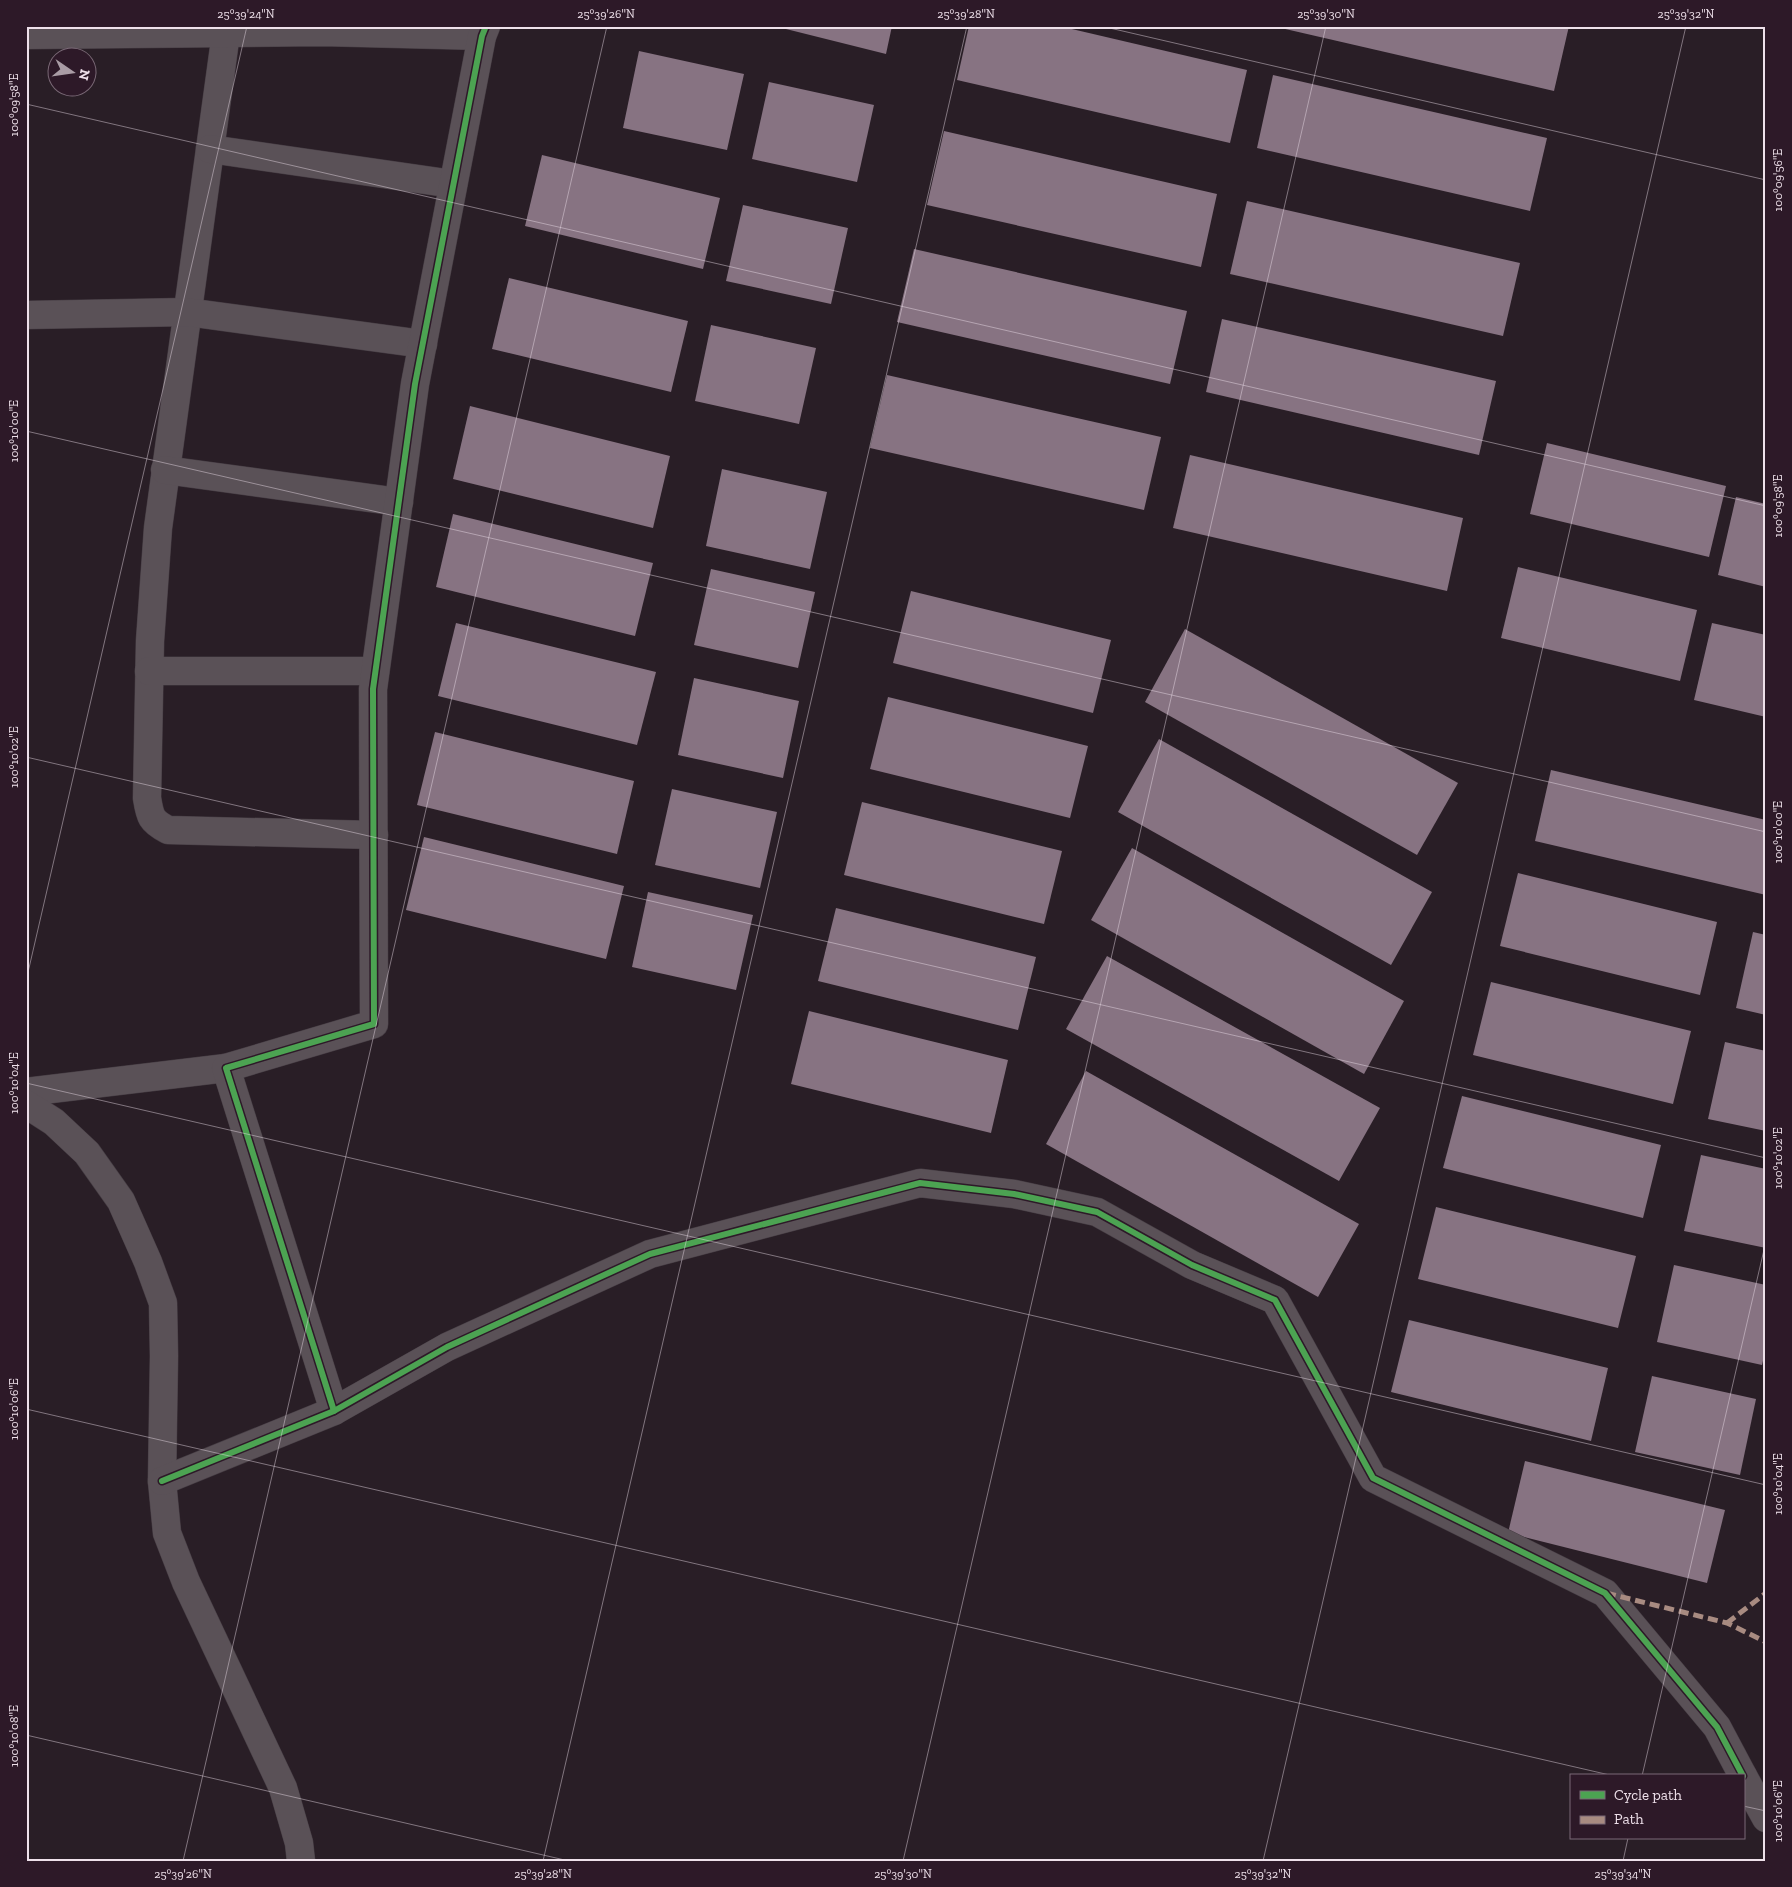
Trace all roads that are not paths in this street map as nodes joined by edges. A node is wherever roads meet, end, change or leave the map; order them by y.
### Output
1 (484, 31) edge
2 (226, 33) junction
3 (26, 35) edge
4 (210, 149) junction
5 (454, 184) junction
6 (187, 312) junction
7 (26, 315) edge
8 (423, 344) junction
9 (165, 470) junction
10 (399, 502) junction
11 (149, 671) junction
12 (376, 671) junction
13 (374, 835) junction
14 (226, 1068) junction
15 (26, 1092) edge
16 (26, 1104) edge
17 (334, 1411) junction
18 (162, 1481) junction
19 (1742, 1774) edge
20 (1744, 1778) edge
21 (1766, 1818) edge
22 (301, 1861) edge

1 - 2 street
1 - 5 street
2 - 3 street
2 - 4 street
4 - 5 street
4 - 6 street
5 - 8 street
6 - 7 street
6 - 8 street
6 - 9 street
8 - 10 street
9 - 10 street
9 - 11 street
10 - 12 street
11 - 12 street
11 - 13 street
12 - 13 street
13 - 14 street
14 - 15 street
14 - 17 street
16 - 18 street
17 - 18 street
17 - 19 street
18 - 22 street
20 - 21 street

